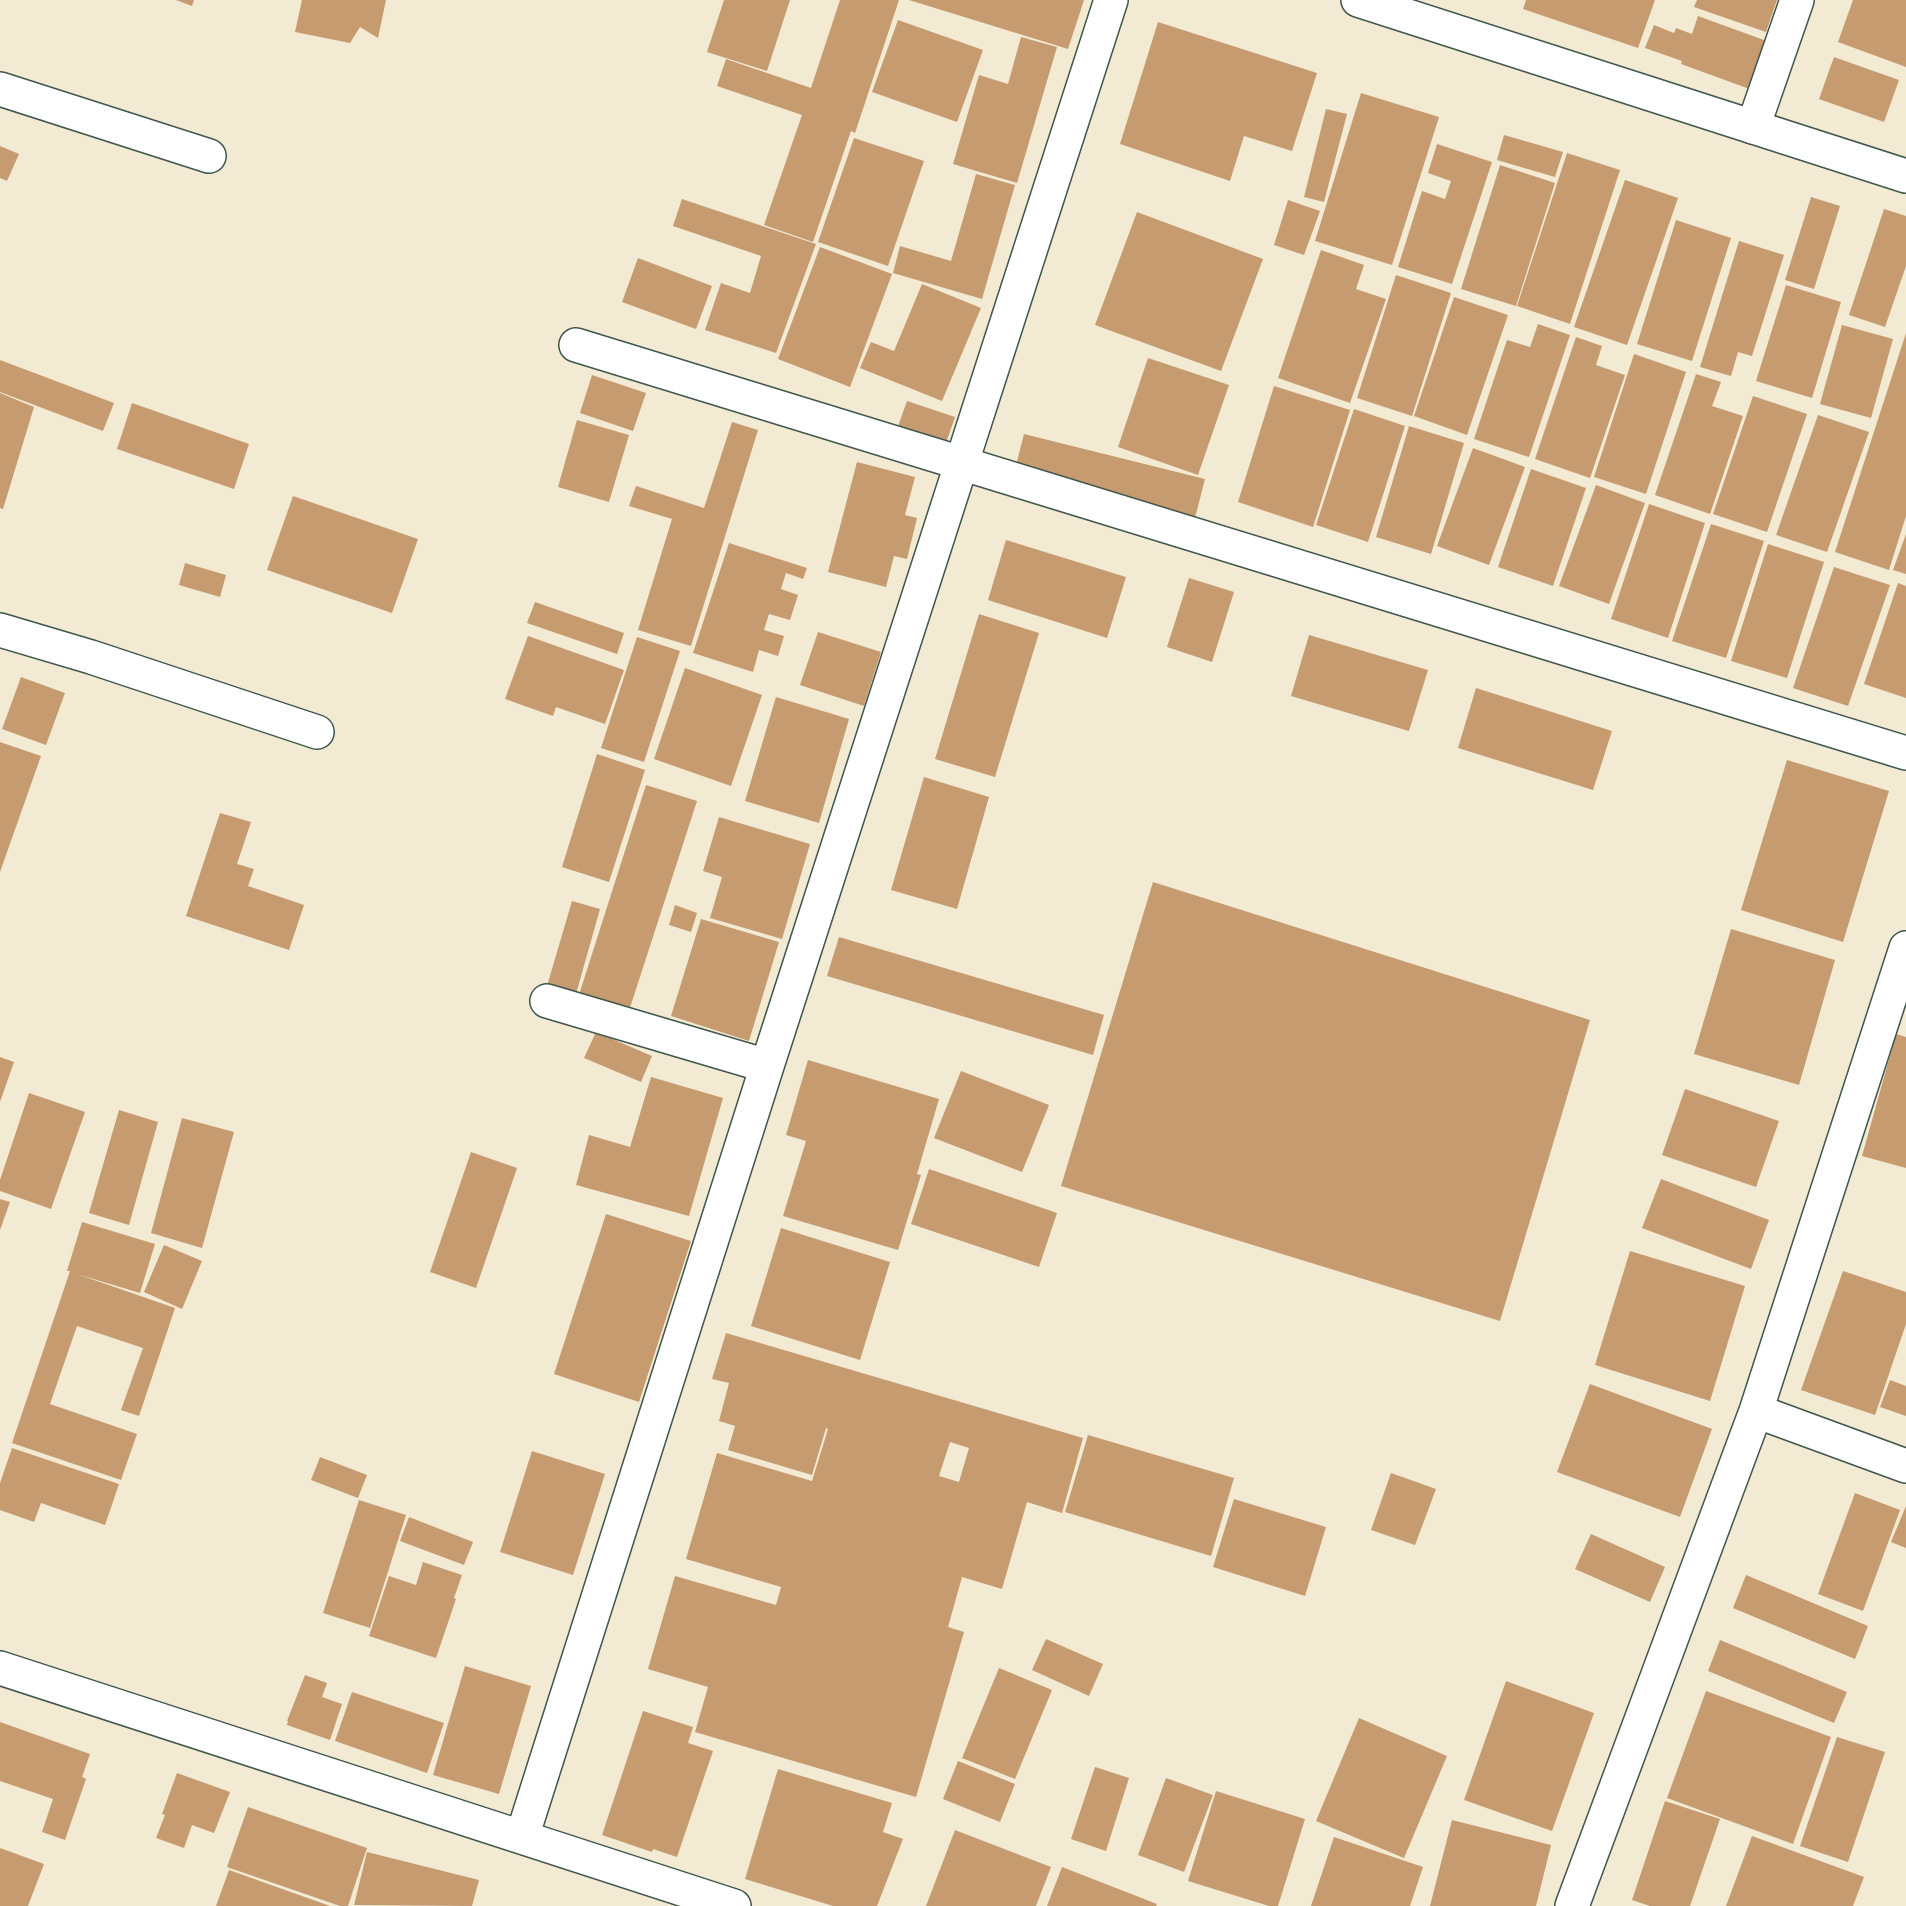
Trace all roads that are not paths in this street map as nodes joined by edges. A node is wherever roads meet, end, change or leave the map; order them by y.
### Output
1 (1111, 0) edge
2 (1358, 0) edge
3 (1797, 0) edge
4 (0, 89) edge
5 (1753, 127) junction
6 (209, 156) dead end
7 (1906, 176) edge
8 (576, 345) dead end
9 (962, 464) junction
10 (0, 630) edge
11 (317, 732) dead end
12 (1906, 753) edge
13 (1906, 948) edge
14 (547, 1001) dead end
15 (767, 1066) junction
16 (1756, 1411) junction
17 (1906, 1466) edge
18 (0, 1668) edge
19 (522, 1837) junction
20 (734, 1906) edge
21 (1572, 1906) edge

1 - 9 street
2 - 5 street
3 - 5 street
4 - 6 street
5 - 7 street
8 - 9 street
9 - 12 street
9 - 15 street
10 - 11 street
13 - 16 street
14 - 15 street
15 - 19 street
16 - 17 street
16 - 21 street
18 - 19 street
19 - 20 street

